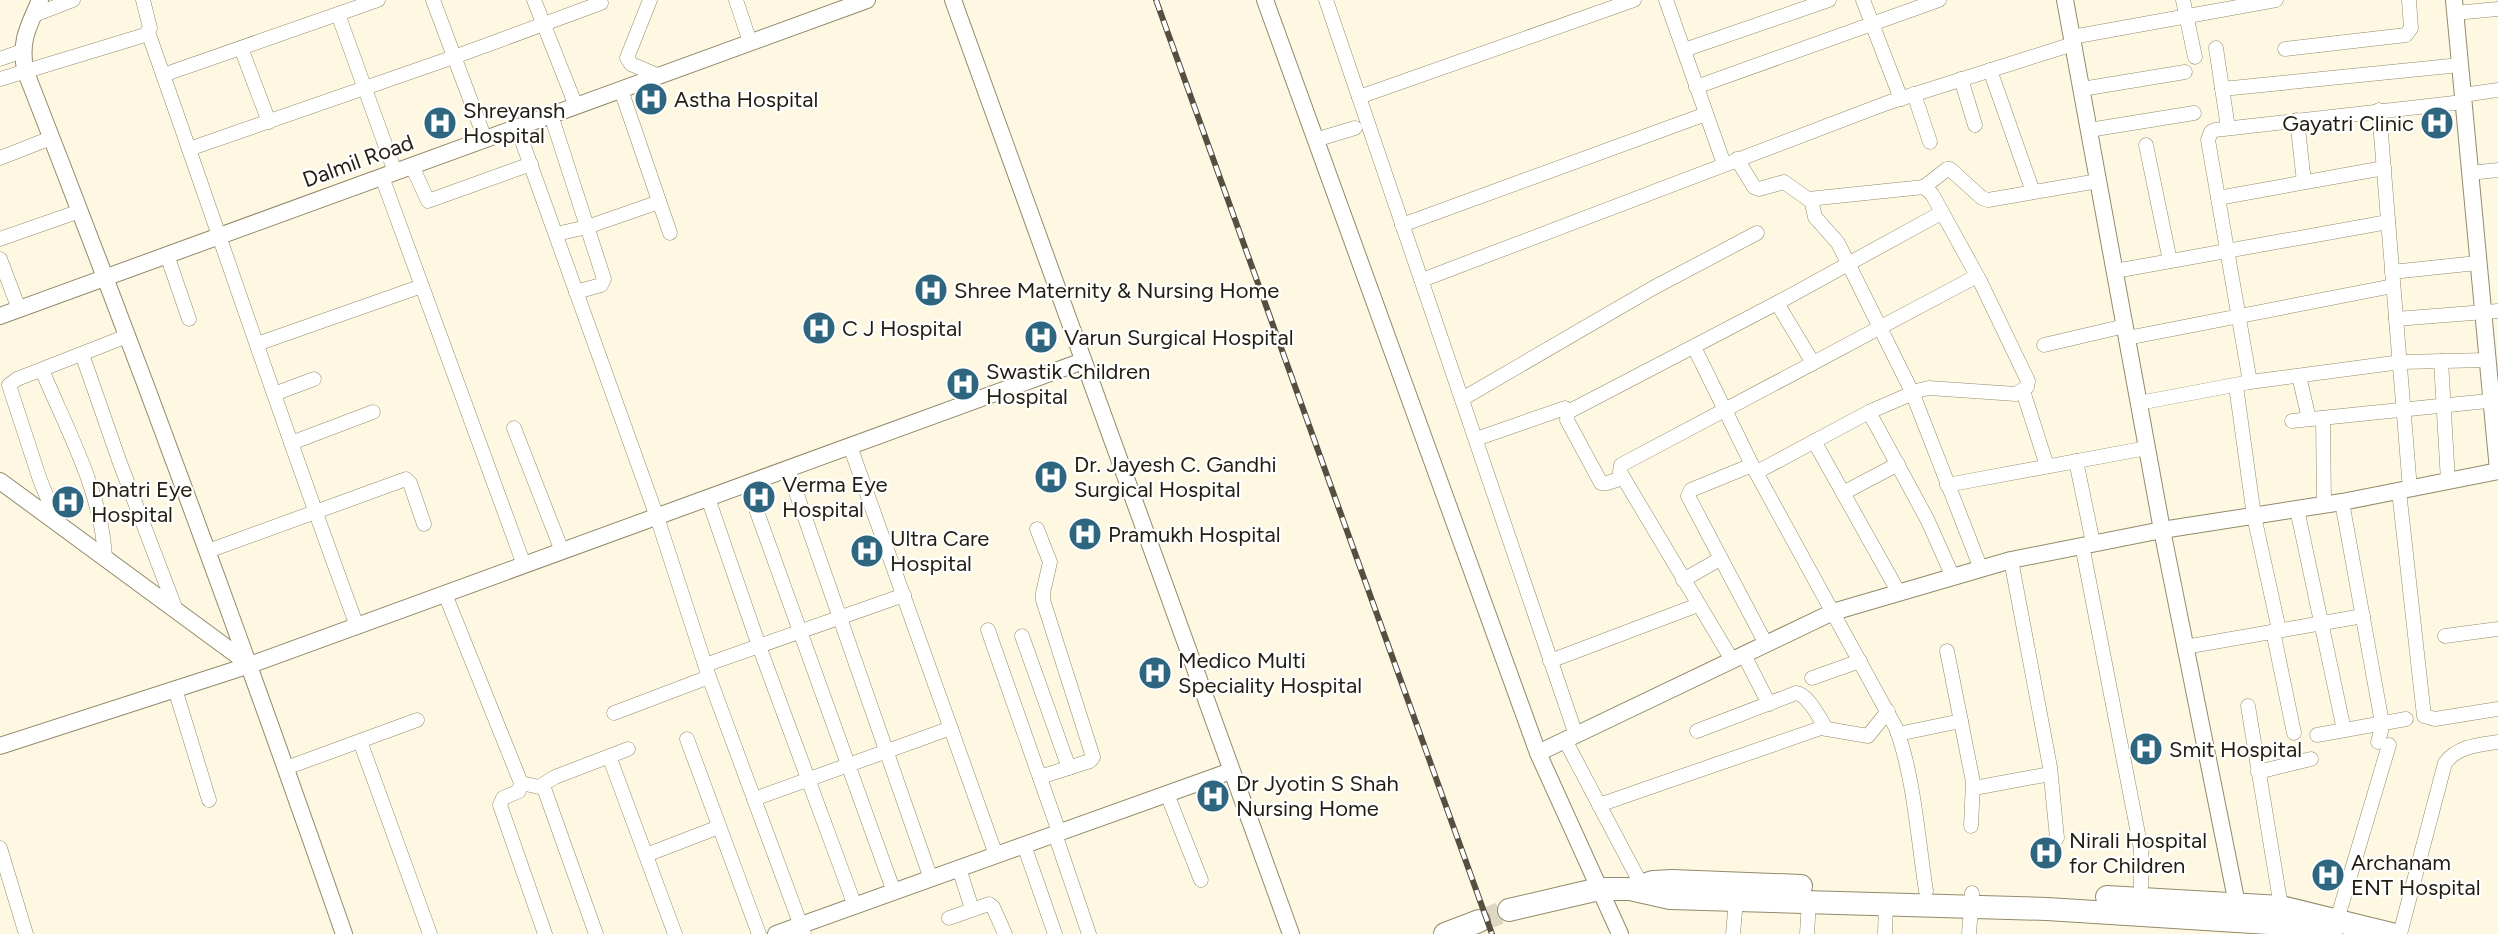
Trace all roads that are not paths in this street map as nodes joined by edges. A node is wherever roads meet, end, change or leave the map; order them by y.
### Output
1 (73, 0) edge
2 (143, 0) edge
3 (378, 0) edge
4 (433, 0) edge
5 (534, 0) edge
6 (650, 0) edge
7 (736, 0) edge
8 (867, 0) edge
9 (953, 0) edge
10 (1265, 0) edge
11 (1326, 0) edge
12 (1634, 0) edge
13 (1666, 0) edge
14 (1829, 0) edge
15 (1863, 0) edge
16 (1939, 0) edge
17 (2066, 0) edge
18 (2183, 0) edge
19 (2276, 0) edge
20 (2409, 0) edge
21 (601, 3) dead end
22 (38, 4) edge
23 (2455, 6) edge
24 (2498, 9) edge
25 (338, 14) junction
26 (2186, 16) junction
27 (543, 24) junction
28 (1872, 24) junction
29 (148, 32) junction
30 (2073, 40) junction
31 (750, 42) junction
32 (241, 48) junction
33 (2216, 48) dead end
34 (2285, 49) dead end
35 (1684, 50) junction
36 (22, 51) junction
37 (454, 57) junction
38 (2195, 57) dead end
39 (0, 59) edge
40 (2460, 65) junction
41 (25, 70) junction
42 (1990, 70) junction
43 (2185, 72) dead end
44 (163, 75) junction
45 (659, 76) junction
46 (0, 79) edge
47 (1961, 79) junction
48 (1696, 87) junction
49 (365, 88) junction
50 (2082, 89) junction
51 (2222, 89) junction
52 (621, 90) junction
53 (2498, 90) edge
54 (1907, 96) junction
55 (1359, 97) junction
56 (2463, 99) junction
57 (576, 106) junction
58 (2379, 110) junction
59 (2194, 113) dead end
60 (1706, 114) junction
61 (551, 115) junction
62 (2297, 120) junction
63 (269, 122) junction
64 (1975, 124) dead end
65 (518, 128) junction
66 (1355, 128) dead end
67 (2228, 128) junction
68 (2089, 130) junction
69 (51, 138) junction
70 (485, 139) junction
71 (1315, 140) junction
72 (1930, 142) dead end
73 (2146, 145) dead end
74 (189, 149) junction
75 (0, 158) edge
76 (1730, 162) junction
77 (531, 164) junction
78 (412, 166) junction
79 (2384, 168) junction
80 (2498, 170) edge
81 (2470, 173) junction
82 (388, 174) junction
83 (2098, 180) junction
84 (2304, 182) junction
85 (1924, 187) junction
86 (2032, 192) junction
87 (2218, 198) junction
88 (1811, 199) junction
89 (659, 202) junction
90 (80, 211) junction
91 (1941, 213) junction
92 (2388, 222) junction
93 (1402, 225) junction
94 (587, 227) junction
95 (670, 233) dead end
96 (1758, 233) dead end
97 (556, 234) junction
98 (220, 236) junction
99 (0, 239) edge
100 (2228, 251) junction
101 (167, 255) junction
102 (0, 259) edge
103 (2170, 261) junction
104 (1849, 263) junction
105 (2478, 263) junction
106 (2115, 271) junction
107 (1977, 276) junction
108 (106, 278) junction
109 (2393, 279) junction
110 (1422, 280) junction
111 (422, 286) junction
112 (576, 292) junction
113 (1777, 303) junction
114 (19, 309) junction
115 (2490, 311) edge
116 (0, 316) edge
117 (2239, 316) junction
118 (189, 319) dead end
119 (2396, 319) junction
120 (1881, 326) junction
121 (2126, 332) junction
122 (127, 336) junction
123 (257, 344) junction
124 (2044, 345) dead end
125 (1694, 347) junction
126 (82, 354) junction
127 (2490, 357) edge
128 (2441, 361) junction
129 (1083, 362) junction
130 (2401, 362) junction
131 (1813, 363) junction
132 (42, 370) junction
133 (2300, 376) junction
134 (314, 379) dead end
135 (2250, 382) junction
136 (2236, 386) junction
137 (2023, 391) junction
138 (1912, 392) junction
139 (274, 394) junction
140 (1462, 399) junction
141 (2495, 401) edge
142 (2139, 403) junction
143 (2444, 406) junction
144 (1565, 408) dead end
145 (1725, 410) junction
146 (2404, 410) junction
147 (373, 412) dead end
148 (1869, 412) junction
149 (2316, 418) junction
150 (2292, 421) dead end
151 (514, 428) dead end
152 (1476, 439) junction
153 (1815, 441) junction
154 (291, 443) junction
155 (850, 446) junction
156 (2147, 448) junction
157 (2076, 461) junction
158 (1898, 464) junction
159 (2047, 466) junction
160 (788, 469) junction
161 (1755, 469) junction
162 (2498, 471) edge
163 (1623, 478) junction
164 (0, 481) edge
165 (2448, 481) junction
166 (747, 484) junction
167 (1947, 485) junction
168 (2405, 490) junction
169 (1843, 492) junction
170 (708, 498) junction
171 (2342, 502) junction
172 (2324, 505) junction
173 (2297, 509) junction
174 (314, 512) junction
175 (2254, 516) junction
176 (657, 517) junction
177 (58, 524) junction
178 (424, 524) dead end
179 (1037, 529) dead end
180 (2162, 530) junction
181 (2088, 544) junction
182 (208, 551) junction
183 (562, 551) junction
184 (105, 558) junction
185 (1720, 559) junction
186 (2011, 560) junction
187 (524, 565) junction
188 (1980, 569) junction
189 (1953, 577) junction
190 (1683, 580) junction
191 (1899, 592) junction
192 (445, 594) junction
193 (904, 595) junction
194 (1698, 605) junction
195 (176, 610) junction
196 (1833, 612) junction
197 (2363, 616) junction
198 (840, 618) junction
199 (2321, 623) junction
200 (357, 626) junction
201 (2498, 629) edge
202 (988, 630) dead end
203 (800, 631) junction
204 (2276, 631) junction
205 (1022, 636) dead end
206 (2445, 636) dead end
207 (1766, 644) junction
208 (759, 646) junction
209 (2185, 647) junction
210 (1947, 651) dead end
211 (1738, 658) junction
212 (1550, 661) junction
213 (1860, 661) junction
214 (250, 665) junction
215 (707, 671) junction
216 (1812, 678) dead end
217 (175, 689) junction
218 (1769, 704) junction
219 (2248, 706) dead end
220 (2498, 709) edge
221 (1888, 711) junction
222 (614, 713) dead end
223 (2406, 719) dead end
224 (417, 720) dead end
225 (1962, 721) junction
226 (2381, 723) junction
227 (951, 728) junction
228 (1826, 728) junction
229 (2344, 730) junction
230 (1697, 732) dead end
231 (2294, 733) dead end
232 (1898, 734) junction
233 (2317, 735) dead end
234 (1570, 737) junction
235 (687, 739) dead end
236 (360, 741) junction
237 (2498, 742) edge
238 (0, 746) edge
239 (628, 749) dead end
240 (888, 751) junction
241 (1538, 753) junction
242 (2311, 759) dead end
243 (612, 765) dead end
244 (848, 765) junction
245 (286, 768) junction
246 (1069, 768) junction
247 (1231, 771) junction
248 (2258, 772) junction
249 (2050, 774) junction
250 (1040, 777) junction
251 (808, 780) junction
252 (520, 783) junction
253 (1974, 788) junction
254 (545, 791) dead end
255 (1167, 794) junction
256 (754, 799) junction
257 (209, 800) dead end
258 (1599, 805) junction
259 (1971, 826) dead end
260 (719, 827) junction
261 (1057, 833) junction
262 (2057, 838) dead end
263 (1024, 845) junction
264 (0, 848) edge
265 (645, 855) junction
266 (996, 855) junction
267 (3, 866) edge
268 (959, 868) junction
269 (931, 879) junction
270 (1201, 880) dead end
271 (1599, 888) junction
272 (1636, 888) junction
273 (1926, 891) junction
274 (894, 892) junction
275 (1736, 900) junction
276 (1971, 900) junction
277 (1809, 901) junction
278 (1886, 904) junction
279 (855, 906) junction
280 (2141, 907) junction
281 (2281, 907) junction
282 (972, 909) junction
283 (1509, 910) tunnel mouth
284 (2238, 912) junction
285 (949, 918) dead end
286 (1479, 921) tunnel mouth
287 (2334, 927) edge
288 (802, 930) edge
289 (26, 934) edge
290 (344, 934) edge
291 (430, 934) edge
292 (545, 934) edge
293 (597, 934) edge
294 (675, 934) edge
295 (759, 934) edge
296 (776, 934) edge
297 (1005, 934) edge
298 (1055, 934) edge
299 (1089, 934) edge
300 (1291, 934) edge
301 (1445, 934) edge
302 (1620, 934) edge
303 (1733, 934) edge
304 (1807, 934) edge
305 (1885, 934) edge
306 (1969, 934) edge
307 (2391, 934) edge
308 (2400, 934) edge

1 - 22 street
2 - 29 street
3 - 25 street
4 - 37 street
5 - 27 street
6 - 45 street
7 - 31 street
8 - 31 street, Dalmil Road
9 - 129 street
10 - 71 street
11 - 55 street
12 - 55 street
13 - 35 street
14 - 35 street
15 - 28 street
16 - 28 street
17 - 30 street
18 - 26 street
19 - 26 street
20 - 34 street
21 - 27 street
22 - 36 street
23 - 24 street
23 - 40 street
25 - 32 street
25 - 49 street
26 - 30 street
26 - 38 street
27 - 37 street
27 - 57 street
28 - 48 street
28 - 54 street
29 - 41 street
29 - 44 street
30 - 42 street
30 - 50 street
31 - 45 street, Dalmil Road
32 - 44 street
32 - 63 street
33 - 51 street
35 - 48 street
36 - 39 street
36 - 41 street
37 - 49 street
37 - 70 street
40 - 51 street
40 - 56 street
41 - 46 street
41 - 69 street
42 - 47 street
42 - 86 street
43 - 50 street
44 - 74 street
45 - 52 street, Dalmil Road
47 - 54 street
47 - 64 street
48 - 60 street
49 - 63 street
49 - 82 street
50 - 68 street
51 - 67 street
52 - 57 street, Dalmil Road
52 - 89 street
53 - 56 street
54 - 72 street
54 - 76 street
55 - 93 street
56 - 58 street
56 - 81 street
57 - 61 street, Dalmil Road
58 - 62 street
58 - 79 street
59 - 68 street
60 - 76 street
60 - 93 street
61 - 65 street, Dalmil Road
61 - 94 street
62 - 67 street
62 - 84 street
63 - 74 street
65 - 70 street, Dalmil Road
65 - 77 street
66 - 71 street
67 - 87 street
68 - 83 street
69 - 75 street
69 - 90 street
70 - 78 street, Dalmil Road
71 - 241 street
73 - 103 street
74 - 98 street
76 - 88 street
76 - 110 street
77 - 78 street
77 - 97 street
78 - 82 street, Dalmil Road
79 - 84 street
79 - 92 street
80 - 81 street
81 - 105 street
82 - 98 street, Dalmil Road
82 - 111 street
83 - 86 street
83 - 106 street
84 - 87 street
85 - 86 street
85 - 88 street
85 - 91 street
87 - 100 street
88 - 104 street
89 - 94 street
89 - 95 street
90 - 99 street
90 - 108 street
91 - 104 street
91 - 107 street
92 - 100 street
92 - 109 street
93 - 110 street
94 - 97 street
94 - 112 street
96 - 140 street
97 - 112 street
98 - 101 street, Dalmil Road
98 - 123 street
100 - 103 street
100 - 117 street
101 - 108 street, Dalmil Road
101 - 118 street
102 - 114 street
103 - 106 street
104 - 113 street
104 - 120 street
105 - 109 street
105 - 115 street
106 - 121 street
107 - 120 street
107 - 137 street
108 - 114 street, Dalmil Road
108 - 122 street
109 - 117 street
109 - 119 street
110 - 140 street
111 - 123 street
111 - 187 street
112 - 176 street
113 - 125 street
113 - 131 street
114 - 116 street, Dalmil Road
115 - 119 street
115 - 127 street
117 - 121 street
117 - 135 street
119 - 130 street
120 - 131 street
120 - 138 street
121 - 124 street
121 - 142 street
122 - 126 street
122 - 182 street
123 - 139 street
125 - 145 street
125 - 163 street
126 - 132 street
126 - 195 street
127 - 128 street
127 - 141 street
128 - 130 street
128 - 143 street
129 - 155 street
129 - 247 street
130 - 133 street
130 - 146 street
131 - 145 street
132 - 177 street
132 - 184 street
133 - 135 street
133 - 149 street
134 - 139 street
135 - 136 street
136 - 142 street
136 - 175 street
137 - 138 street
137 - 159 street
138 - 148 street
138 - 167 street
139 - 154 street
140 - 152 street
141 - 143 street
141 - 162 street
142 - 156 street
143 - 146 street
143 - 165 street
144 - 152 street
145 - 161 street
145 - 163 street
146 - 149 street
146 - 168 street
147 - 154 street
148 - 153 street
148 - 158 street
149 - 150 street
149 - 172 street
151 - 183 street
152 - 212 street
153 - 161 street
153 - 169 street
154 - 174 street
155 - 160 street
155 - 193 street
156 - 157 street
156 - 180 street
157 - 159 street
157 - 181 street
158 - 169 street
158 - 189 street
159 - 167 street
160 - 166 street
160 - 198 street
161 - 185 street
161 - 196 street
162 - 165 street
163 - 190 street
164 - 177 street
165 - 168 street
166 - 170 street
166 - 203 street
167 - 188 street
168 - 171 street
168 - 220 street
169 - 191 street
170 - 176 street
170 - 208 street
171 - 172 street
171 - 197 street
172 - 173 street
173 - 175 street
173 - 199 street
174 - 178 street
174 - 182 street
174 - 200 street
175 - 180 street
175 - 204 street
176 - 183 street
176 - 215 street
177 - 184 street
179 - 246 street
180 - 181 street
180 - 209 street
181 - 186 street
181 - 280 street
182 - 214 street
183 - 187 street
184 - 195 street
185 - 190 street
185 - 207 street
186 - 188 street
186 - 249 street
187 - 192 street
188 - 189 street
189 - 191 street
190 - 194 street
191 - 196 street
192 - 200 street
192 - 252 street
193 - 198 street
193 - 227 street
194 - 211 street
194 - 212 street
195 - 214 street
196 - 207 street
196 - 213 street
197 - 199 street
197 - 226 street
198 - 203 street
198 - 240 street
199 - 204 street
199 - 229 street
200 - 214 street
201 - 206 street
202 - 250 street
203 - 208 street
203 - 244 street
204 - 209 street
204 - 231 street
205 - 246 street
207 - 211 street
208 - 215 street
208 - 251 street
209 - 284 street
210 - 225 street
211 - 218 street
211 - 234 street
212 - 234 street
213 - 216 street
213 - 221 street
214 - 217 street
214 - 245 street
215 - 222 street
215 - 256 street
217 - 238 street
217 - 257 street
218 - 228 street
218 - 230 street
219 - 248 street
221 - 228 street
221 - 232 street
223 - 226 street
224 - 236 street
225 - 232 street
225 - 253 street
226 - 229 street
226 - 287 street
227 - 240 street
227 - 266 street
228 - 258 street
229 - 233 street
232 - 273 street
234 - 241 street
234 - 258 street
235 - 260 street
236 - 245 street
236 - 291 street
237 - 308 street
239 - 252 street
240 - 244 street
240 - 269 street
241 - 271 street
242 - 248 street
243 - 265 street
244 - 251 street
244 - 274 street
245 - 290 street
246 - 250 street
247 - 255 street
247 - 300 street
248 - 281 street
249 - 253 street
249 - 262 street
250 - 261 street
251 - 256 street
251 - 279 street
252 - 292 street
253 - 259 street
254 - 293 street
255 - 261 street
255 - 270 street
256 - 288 street
258 - 272 street
260 - 265 street
260 - 295 street
261 - 263 street
261 - 299 street
263 - 266 street
263 - 298 street
264 - 267 street
265 - 294 street
266 - 268 street
267 - 289 street
268 - 269 street
268 - 282 street
269 - 274 street
271 - 272 highway
271 - 283 highway
271 - 302 street
272 - 273 highway
272 - 275 highway
273 - 276 highway
274 - 279 street
275 - 277 highway
275 - 303 street
276 - 278 highway
276 - 280 highway
276 - 306 street
277 - 278 highway
277 - 304 street
278 - 305 street
279 - 288 street
280 - 284 highway
281 - 284 highway
281 - 287 highway
282 - 285 street
282 - 297 street
284 - 287 highway
286 - 301 highway
287 - 307 highway
288 - 296 street

